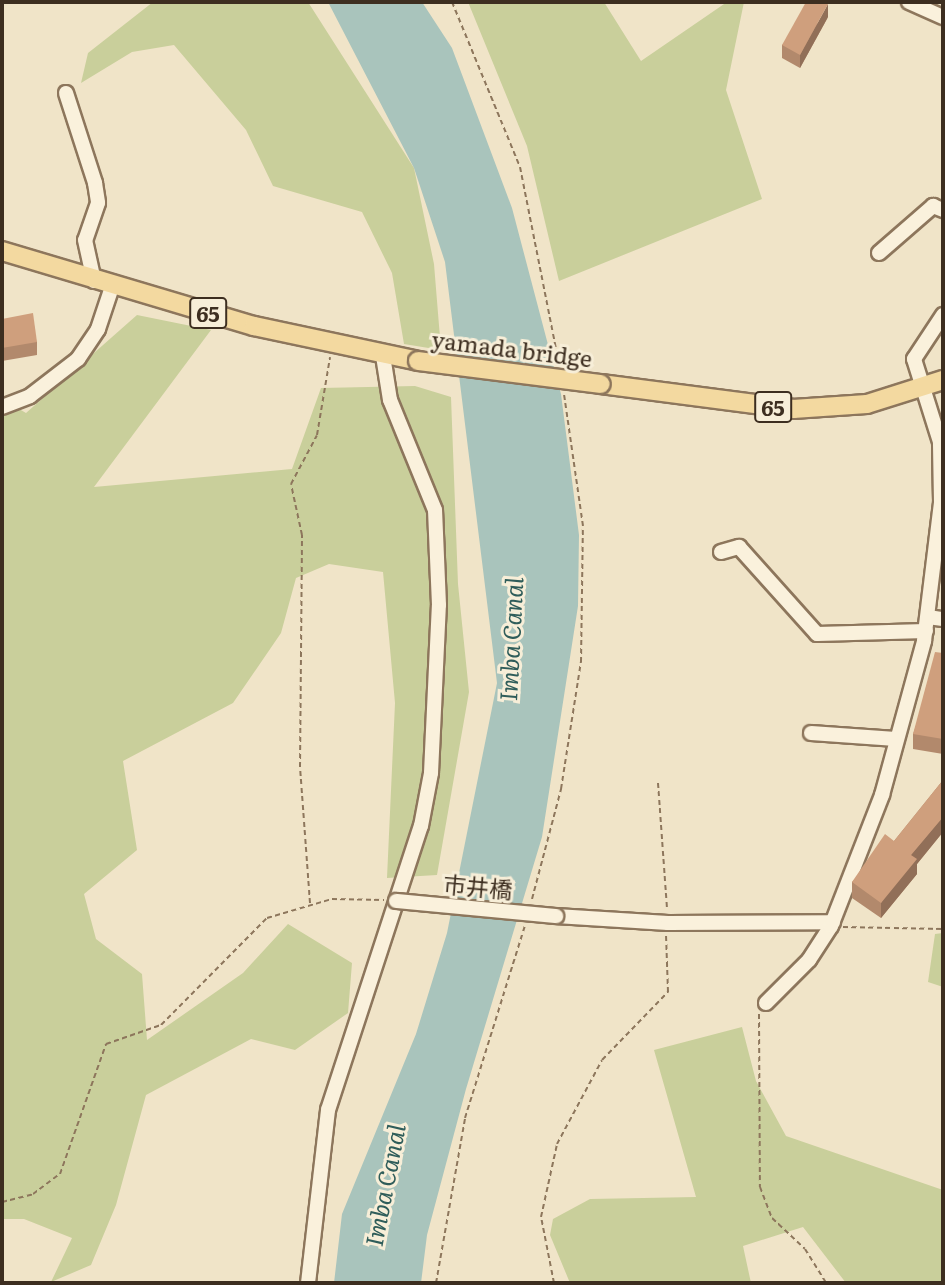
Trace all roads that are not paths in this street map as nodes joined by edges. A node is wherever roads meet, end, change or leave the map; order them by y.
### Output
1 (909, 2) edge
2 (942, 14) edge
3 (66, 93) dead end
4 (943, 210) edge
5 (2, 251) edge
6 (879, 253) dead end
7 (94, 281) junction
8 (113, 287) junction
9 (943, 315) edge
10 (383, 356) junction
11 (943, 380) edge
12 (922, 388) junction
13 (2, 407) edge
14 (721, 552) dead end
15 (943, 619) edge
16 (927, 624) junction
17 (811, 733) dead end
18 (896, 739) junction
19 (396, 901) road end
20 (832, 924) junction
21 (766, 1003) road end
22 (308, 1283) edge

1 - 2 street
3 - 7 street
4 - 6 street
5 - 7 main road, 65
7 - 8 main road, 65
8 - 10 main road, 65
8 - 13 street
9 - 12 street
10 - 12 main road, yamada bridge / 65, bridge
10 - 22 street
11 - 12 main road, 65
12 - 16 street
14 - 16 street
15 - 16 street
16 - 18 street
17 - 18 street
18 - 20 street
19 - 20 street, 市井橋, bridge
20 - 21 street

